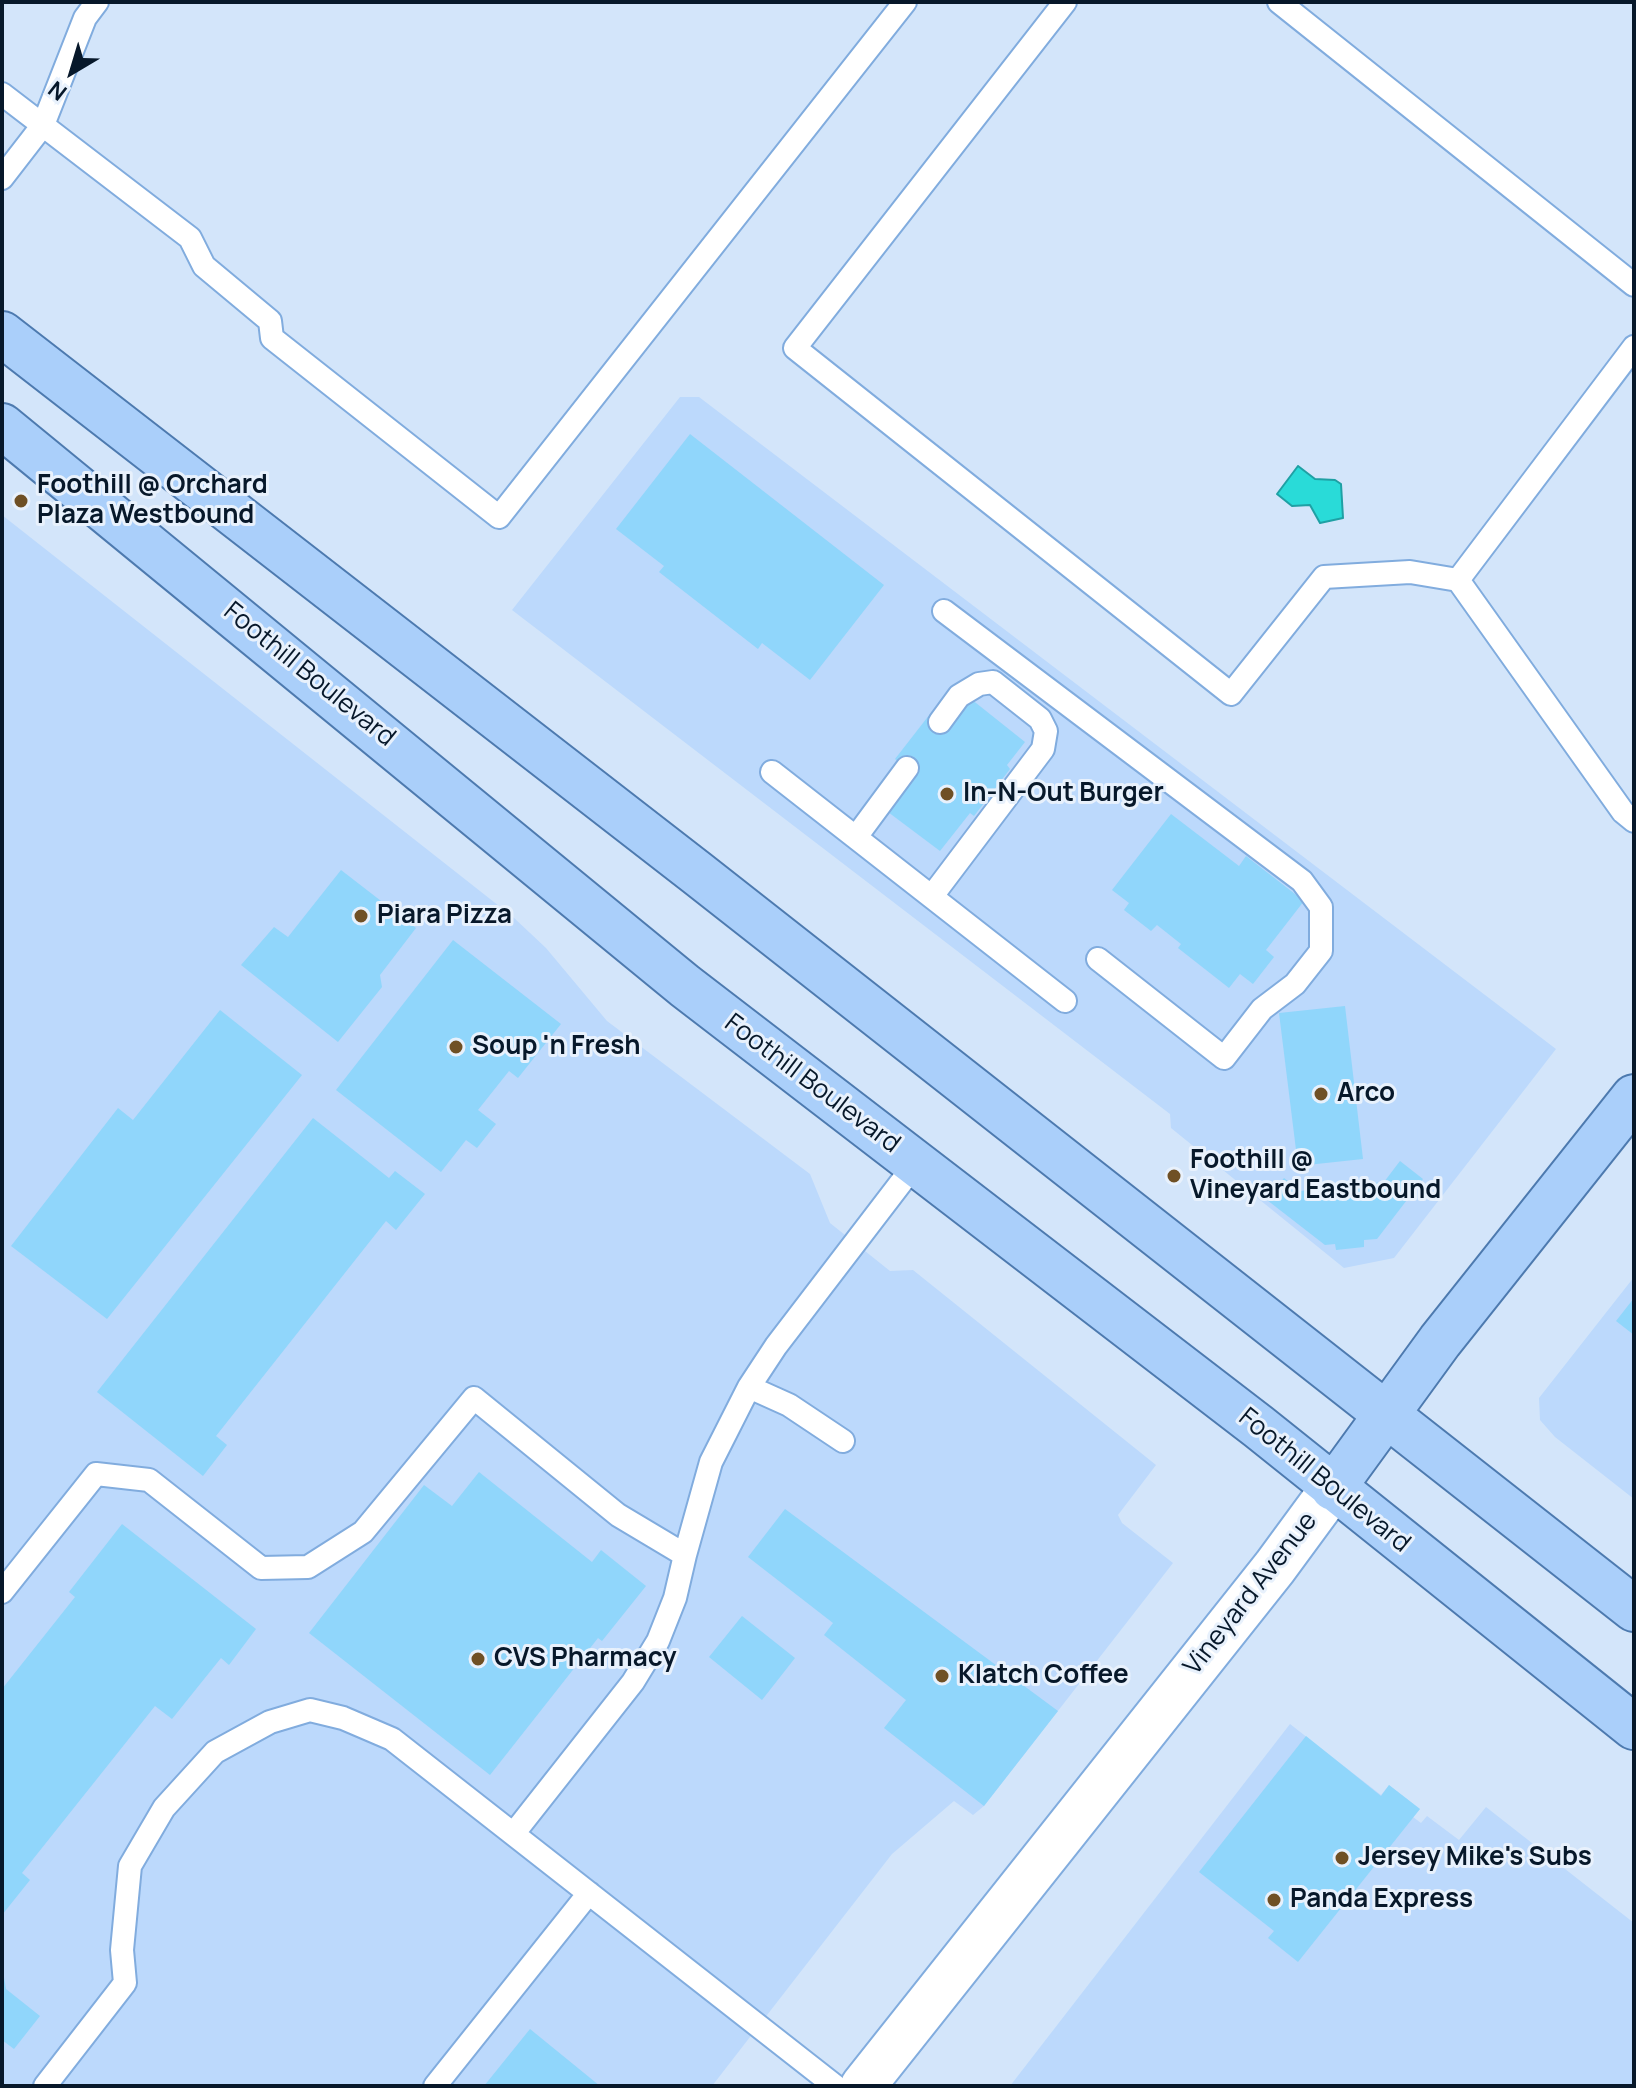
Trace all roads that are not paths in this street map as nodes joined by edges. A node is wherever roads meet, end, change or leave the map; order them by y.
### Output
1 (97, 2) edge
2 (905, 2) edge
3 (1065, 2) edge
4 (1279, 2) edge
5 (2, 94) edge
6 (43, 125) junction
7 (2, 178) edge
8 (1634, 285) edge
9 (2, 334) edge
10 (1634, 347) edge
11 (2, 426) edge
12 (1458, 580) junction
13 (944, 611) dead end
14 (940, 722) dead end
15 (907, 768) dead end
16 (772, 772) dead end
17 (1634, 821) edge
18 (856, 837) junction
19 (932, 896) junction
20 (1098, 959) dead end
21 (1065, 1001) dead end
22 (1634, 1097) edge
23 (916, 1163) junction
24 (749, 1387) junction
25 (1388, 1413) junction
26 (843, 1441) dead end
27 (1333, 1488) junction
28 (685, 1555) junction
29 (2, 1592) edge
30 (1634, 1609) edge
31 (1634, 1727) edge
32 (514, 1833) junction
33 (589, 1893) junction
34 (45, 2086) edge
35 (435, 2086) edge
36 (835, 2086) edge
37 (863, 2086) edge

1 - 6 lane
2 - 6 lane
3 - 12 lane
4 - 8 lane
5 - 6 lane
6 - 7 lane
9 - 25 main road
10 - 12 lane
11 - 23 main road, Foothill Boulevard
12 - 17 lane
13 - 20 lane
14 - 19 lane
15 - 18 lane
16 - 18 lane
18 - 19 lane
19 - 21 lane
22 - 25 main road, Vineyard Avenue
23 - 24 lane
23 - 27 main road, Foothill Boulevard
24 - 26 lane
24 - 28 lane
25 - 27 main road, Vineyard Avenue
25 - 30 main road
27 - 31 main road, Foothill Boulevard
27 - 37 main road, Vineyard Avenue
28 - 29 lane
28 - 32 lane
32 - 33 lane
32 - 34 lane
33 - 35 lane
33 - 36 lane

